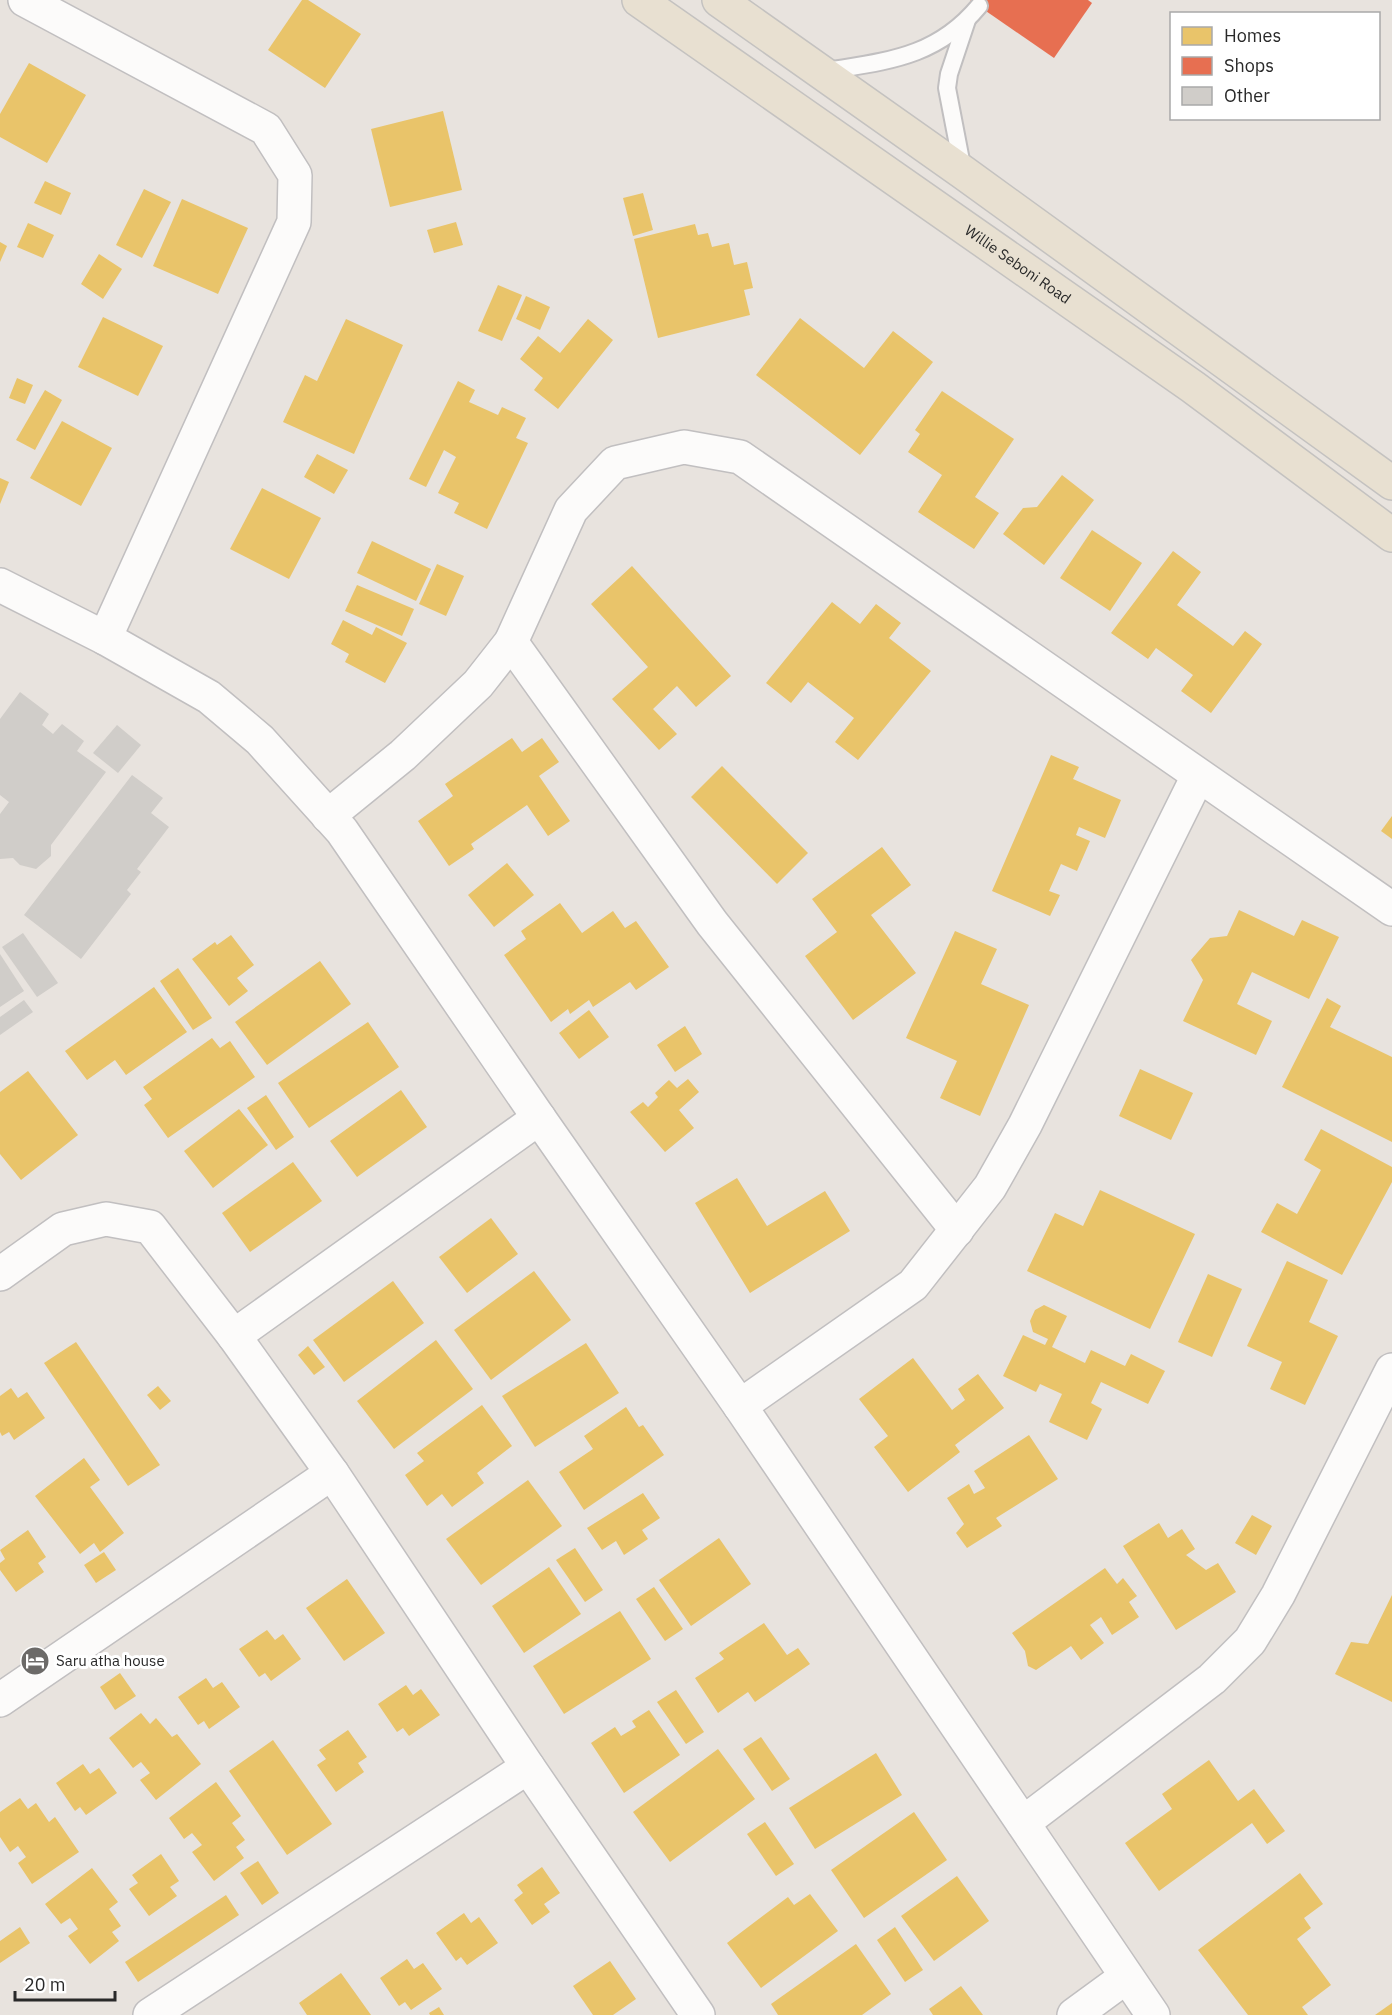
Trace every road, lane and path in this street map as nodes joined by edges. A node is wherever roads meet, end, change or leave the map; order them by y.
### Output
1 (25, 0) edge
2 (639, 0) edge
3 (719, 0) edge
4 (979, 6) dead end
5 (967, 20) junction
6 (820, 72) junction
7 (964, 173) junction
8 (1392, 483) edge
9 (1392, 536) edge
10 (0, 585) edge
11 (105, 638) junction
12 (511, 642) junction
13 (1198, 776) junction
14 (328, 816) junction
15 (1392, 909) edge
16 (539, 1118) junction
17 (957, 1230) junction
18 (0, 1274) edge
19 (234, 1336) junction
20 (1392, 1370) edge
21 (740, 1406) junction
22 (332, 1473) junction
23 (0, 1700) edge
24 (528, 1767) junction
25 (1023, 1823) junction
26 (1126, 1977) junction
27 (150, 2015) edge
28 (698, 2015) edge
29 (1074, 2015) edge
30 (1153, 2015) edge

1 - 11 street
2 - 9 main road, Willie Seboni Road
3 - 6 main road
4 - 5 lane
5 - 6 lane
5 - 7 lane
6 - 7 main road
7 - 8 main road
10 - 11 street
11 - 14 street
12 - 13 street
12 - 14 street
12 - 17 street
13 - 15 street
13 - 17 street
14 - 16 street
16 - 19 street
16 - 21 street
17 - 21 street
18 - 19 street
19 - 22 street
20 - 25 street
21 - 25 street
22 - 23 street
22 - 24 street
24 - 27 street
24 - 28 street
25 - 26 street
26 - 29 street
26 - 30 street

